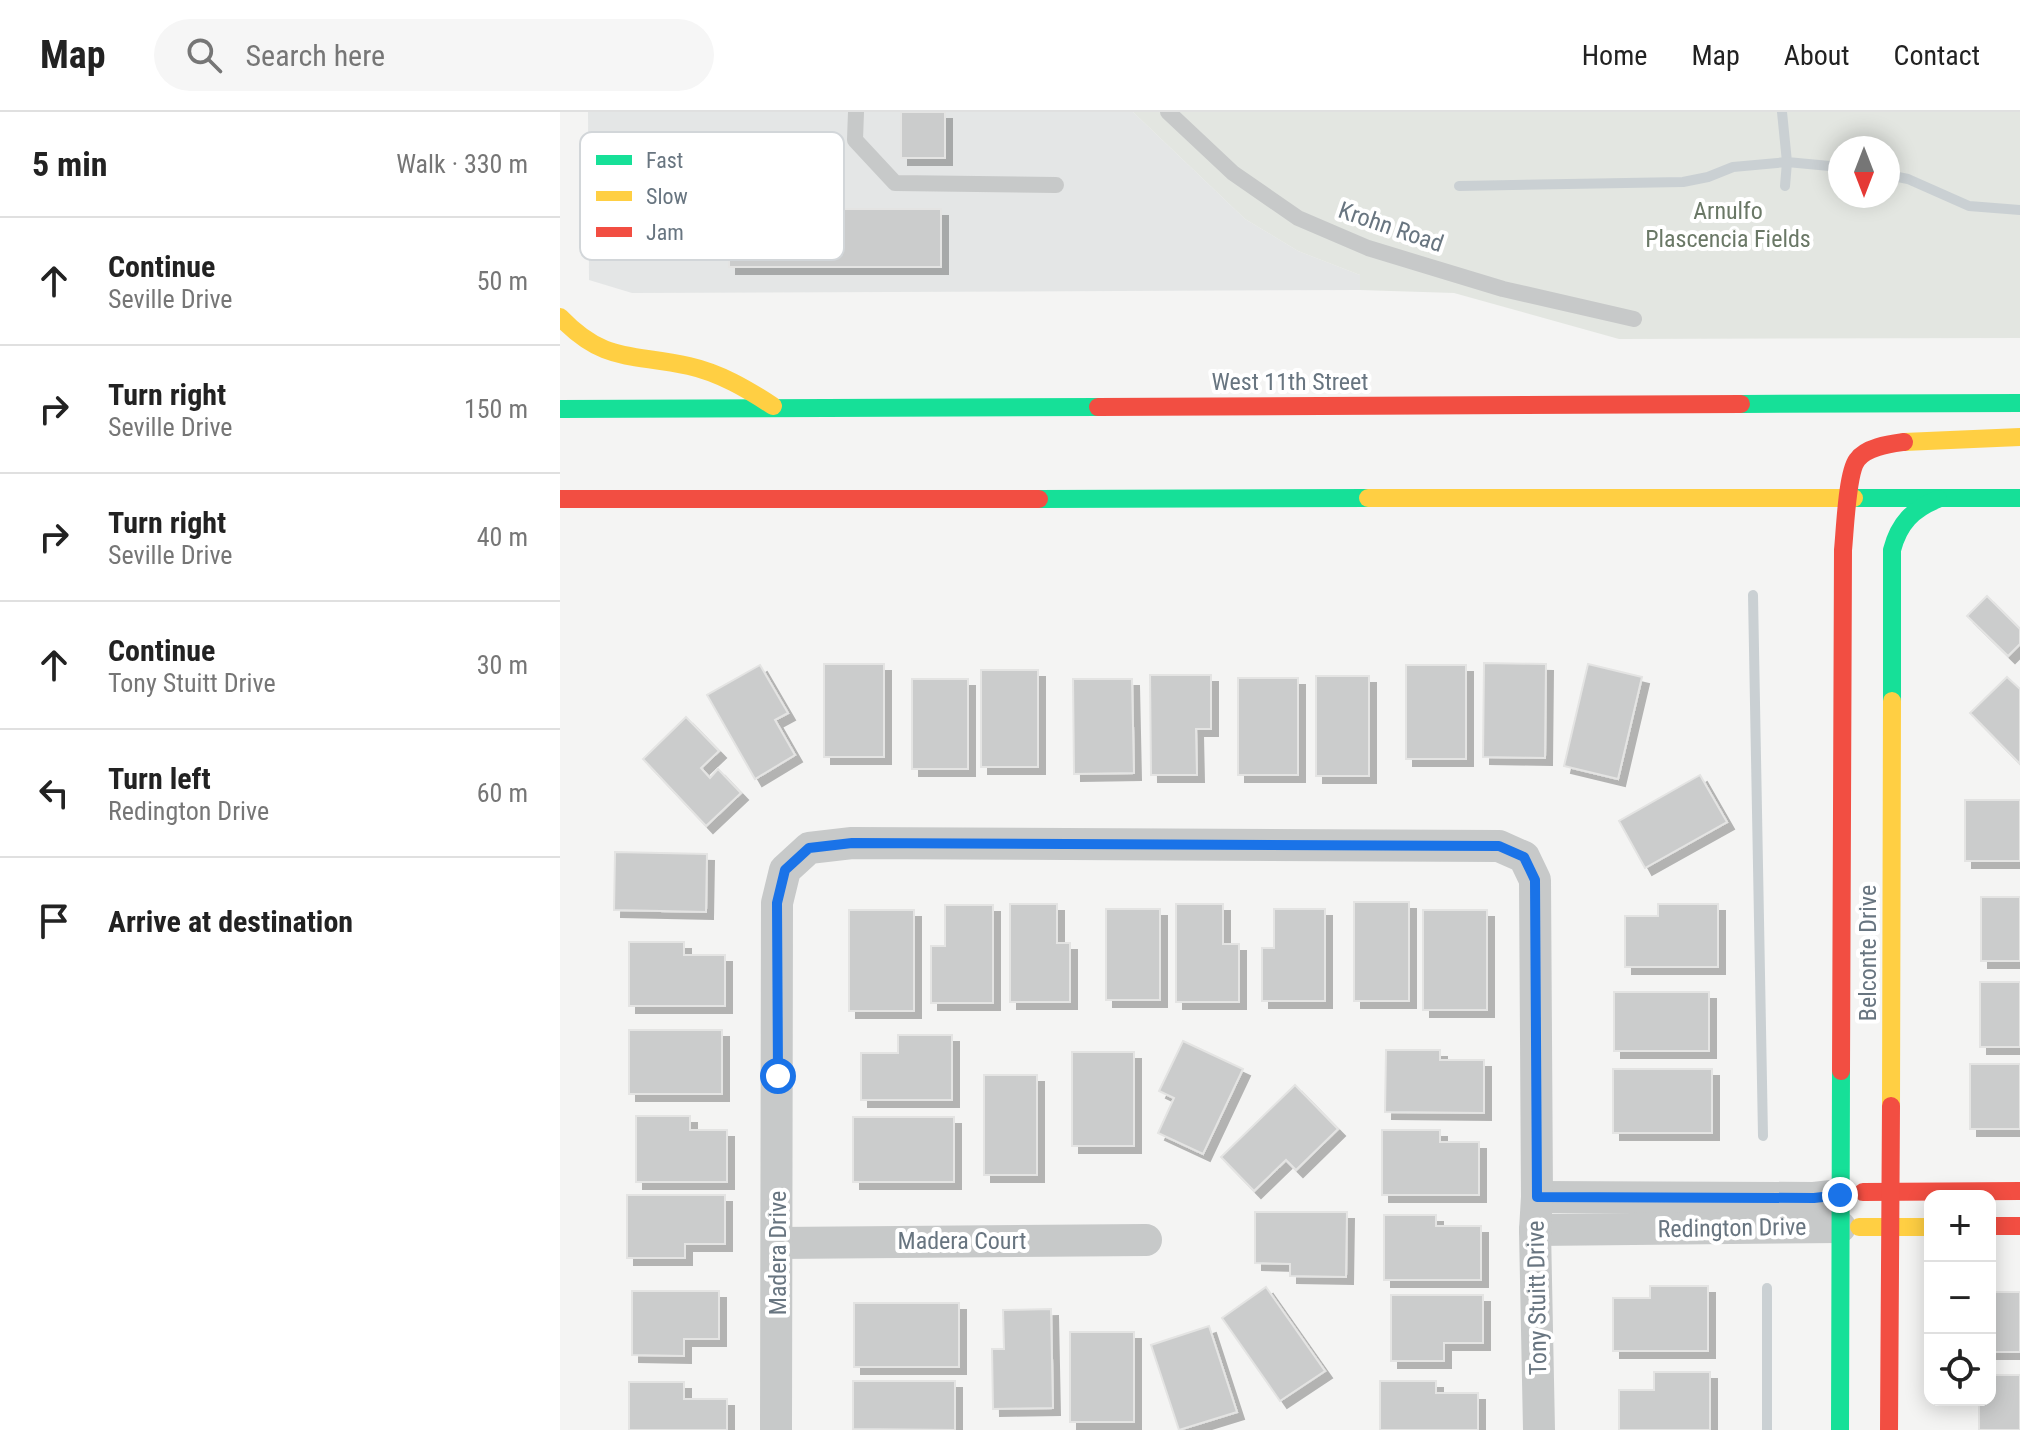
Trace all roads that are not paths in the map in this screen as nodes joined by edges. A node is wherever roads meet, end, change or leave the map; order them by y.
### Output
1 (856, 112) edge
2 (1168, 112) edge
3 (1056, 185) dead end
4 (560, 317) edge
5 (1634, 319) dead end
6 (2020, 403) edge
7 (774, 407) junction
8 (560, 409) edge
9 (2020, 437) edge
10 (2020, 498) edge
11 (560, 499) edge
12 (1849, 499) junction
13 (1938, 499) junction
14 (778, 1076) joint
15 (1890, 1190) junction
16 (2020, 1191) edge
17 (1840, 1195) junction
18 (1537, 1197) junction
19 (1996, 1226) edge
20 (2020, 1226) edge
21 (1840, 1227) junction
22 (1889, 1227) junction
23 (1924, 1227) edge
24 (1535, 1230) junction
25 (1146, 1240) dead end
26 (778, 1243) junction
27 (776, 1430) edge
28 (1539, 1430) edge
29 (1840, 1430) edge
30 (1889, 1430) edge

1 - 3 lane
2 - 5 lane, Krohn Road
4 - 7 main road
6 - 7 main road, West 11th Street
7 - 8 main road, West 11th Street
9 - 12 main road, Belconte Drive
10 - 13 main road
11 - 12 main road
12 - 13 main road
12 - 17 main road, Belconte Drive
13 - 15 main road, Belconte Drive
14 - 18 street, Tony Stuitt Drive
14 - 26 street, Madera Drive
15 - 16 main road, Redington Drive
15 - 17 main road, Redington Drive
15 - 22 main road, Belconte Drive
17 - 18 street, Redington Drive
17 - 21 main road, Belconte Drive
18 - 24 street, Tony Stuitt Drive
19 - 20 main road
21 - 22 main road, Redington Drive
21 - 24 street, Redington Drive
21 - 29 main road, Belconte Drive
22 - 23 main road, Redington Drive
22 - 30 main road, Belconte Drive
24 - 28 street, Tony Stuitt Drive
25 - 26 street, Madera Court
26 - 27 street, Madera Drive

